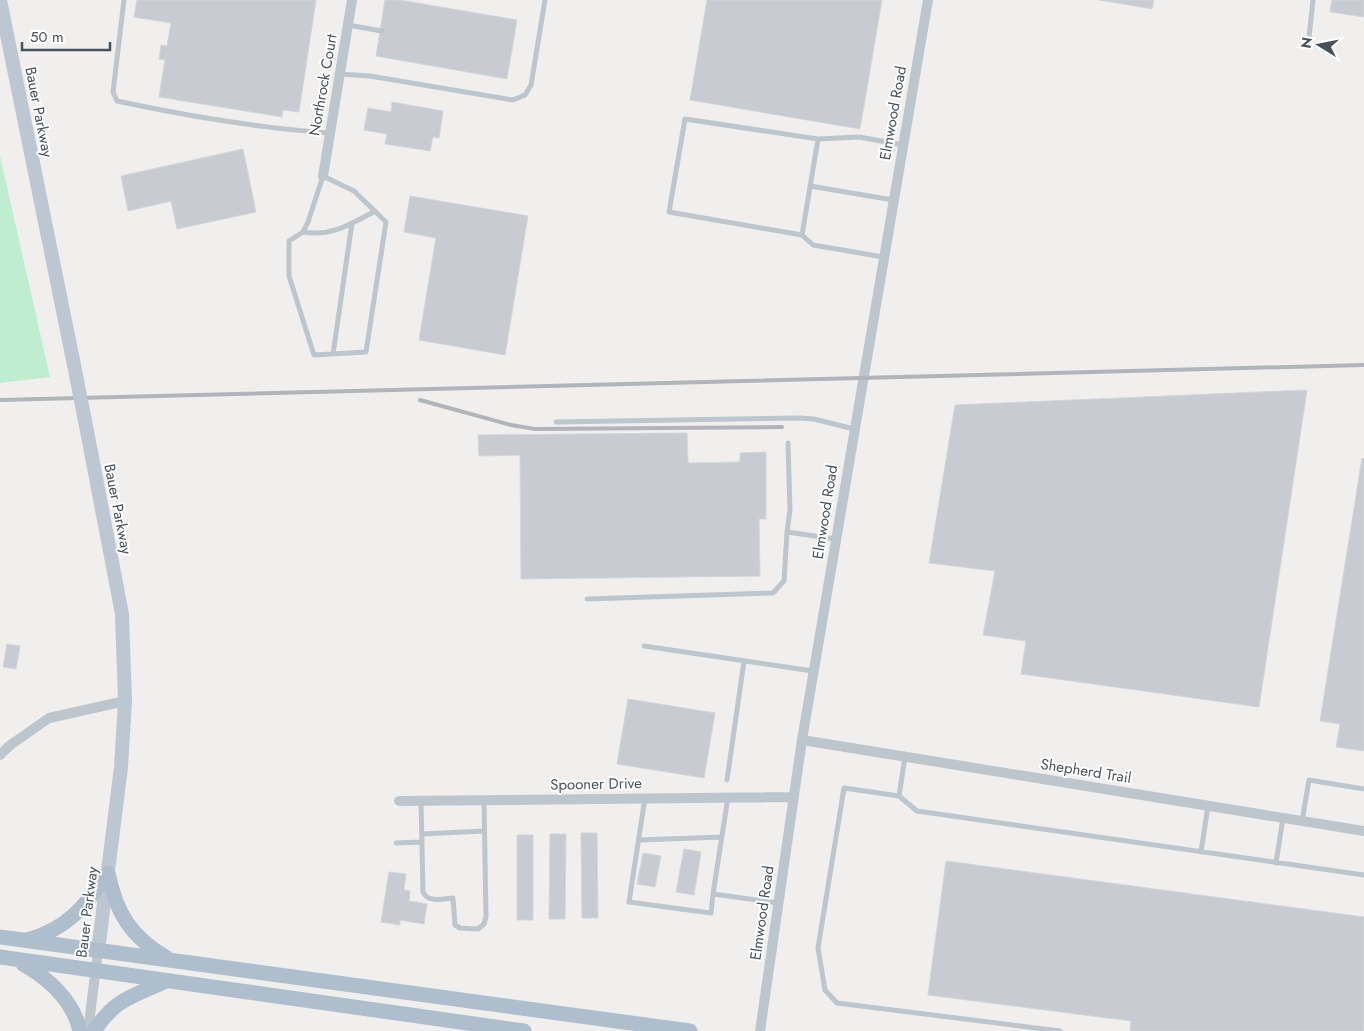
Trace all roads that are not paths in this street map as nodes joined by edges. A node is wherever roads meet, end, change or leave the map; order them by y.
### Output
1 (0, 0) edge
2 (124, 0) edge
3 (352, 0) edge
4 (545, 0) edge
5 (928, 0) edge
6 (1314, 0) edge
7 (348, 25) junction
8 (382, 30) dead end
9 (1308, 47) dead end
10 (340, 74) junction
11 (330, 133) junction
12 (818, 139) junction
13 (903, 145) junction
14 (323, 176) junction
15 (810, 186) junction
16 (893, 200) junction
17 (375, 211) junction
18 (352, 223) junction
19 (303, 232) junction
20 (802, 234) junction
21 (883, 257) junction
22 (333, 354) junction
23 (556, 422) dead end
24 (854, 429) junction
25 (788, 443) dead end
26 (786, 532) junction
27 (836, 539) junction
28 (587, 599) dead end
29 (644, 646) dead end
30 (744, 661) junction
31 (814, 671) junction
32 (125, 702) junction
33 (802, 740) junction
34 (0, 755) edge
35 (905, 756) junction
36 (727, 780) dead end
37 (1364, 789) edge
38 (899, 796) junction
39 (728, 797) junction
40 (794, 797) junction
41 (645, 798) junction
42 (484, 800) junction
43 (399, 801) dead end
44 (421, 801) junction
45 (1208, 806) junction
46 (1283, 818) junction
47 (1302, 821) junction
48 (484, 831) junction
49 (1364, 831) edge
50 (422, 834) junction
51 (722, 837) junction
52 (639, 840) junction
53 (422, 842) junction
54 (396, 843) dead end
55 (1201, 852) junction
56 (1276, 863) junction
57 (108, 873) junction
58 (1364, 875) edge
59 (713, 894) junction
60 (779, 903) junction
61 (0, 937) edge
62 (25, 940) junction
63 (98, 952) junction
64 (7, 958) edge
65 (173, 961) junction
66 (96, 970) junction
67 (166, 981) junction
68 (80, 1031) edge
69 (88, 1031) edge
70 (94, 1031) edge
71 (524, 1031) edge
72 (690, 1031) edge
73 (760, 1031) edge
74 (1060, 1031) edge

1 - 32 main road, Bauer Parkway, bridge
2 - 11 lane
3 - 7 street, Northrock Court
4 - 10 lane
5 - 13 street, Elmwood Road
6 - 9 lane
7 - 8 lane
7 - 10 street, Northrock Court
10 - 11 street, Northrock Court
11 - 14 street, Northrock Court
12 - 13 lane
12 - 15 lane
12 - 20 lane
13 - 16 street, Elmwood Road
14 - 17 lane
14 - 19 lane
15 - 16 lane
15 - 20 lane
16 - 21 street, Elmwood Road
17 - 18 lane
17 - 22 lane
18 - 19 lane
18 - 22 lane
19 - 22 lane
20 - 21 lane
21 - 24 street, Elmwood Road
23 - 24 lane
24 - 27 street, Elmwood Road
25 - 26 lane
26 - 27 lane
26 - 28 lane
27 - 31 street, Elmwood Road
29 - 30 lane
30 - 31 lane
30 - 36 lane
31 - 33 street, Elmwood Road
32 - 34 street
32 - 57 main road, Bauer Parkway
33 - 35 street, Shepherd Trail
33 - 40 street, Elmwood Road
35 - 38 lane
35 - 45 street, Shepherd Trail
37 - 47 lane
38 - 55 lane
38 - 74 lane
39 - 40 street, Spooner Drive
39 - 41 street, Spooner Drive
39 - 51 lane
40 - 60 street, Elmwood Road
41 - 42 street, Spooner Drive
41 - 52 lane
42 - 44 street, Spooner Drive
42 - 48 lane
43 - 44 street, Spooner Drive
44 - 50 lane
45 - 46 street, Shepherd Trail
45 - 55 lane
46 - 47 street, Shepherd Trail
46 - 56 lane
47 - 49 street, Shepherd Trail
48 - 50 lane
48 - 53 lane
50 - 53 lane
51 - 52 lane
51 - 59 lane
52 - 59 lane
53 - 54 lane
55 - 56 lane
56 - 58 lane
57 - 62 main road
57 - 63 main road, Bauer Parkway
57 - 65 main road
59 - 60 lane
60 - 73 street, Elmwood Road
61 - 62 main road
62 - 63 main road
63 - 65 main road
63 - 66 street, Bauer Parkway
64 - 66 main road
64 - 68 main road
65 - 72 main road
66 - 67 main road
66 - 69 street, Bauer Parkway
67 - 70 main road
67 - 71 main road

